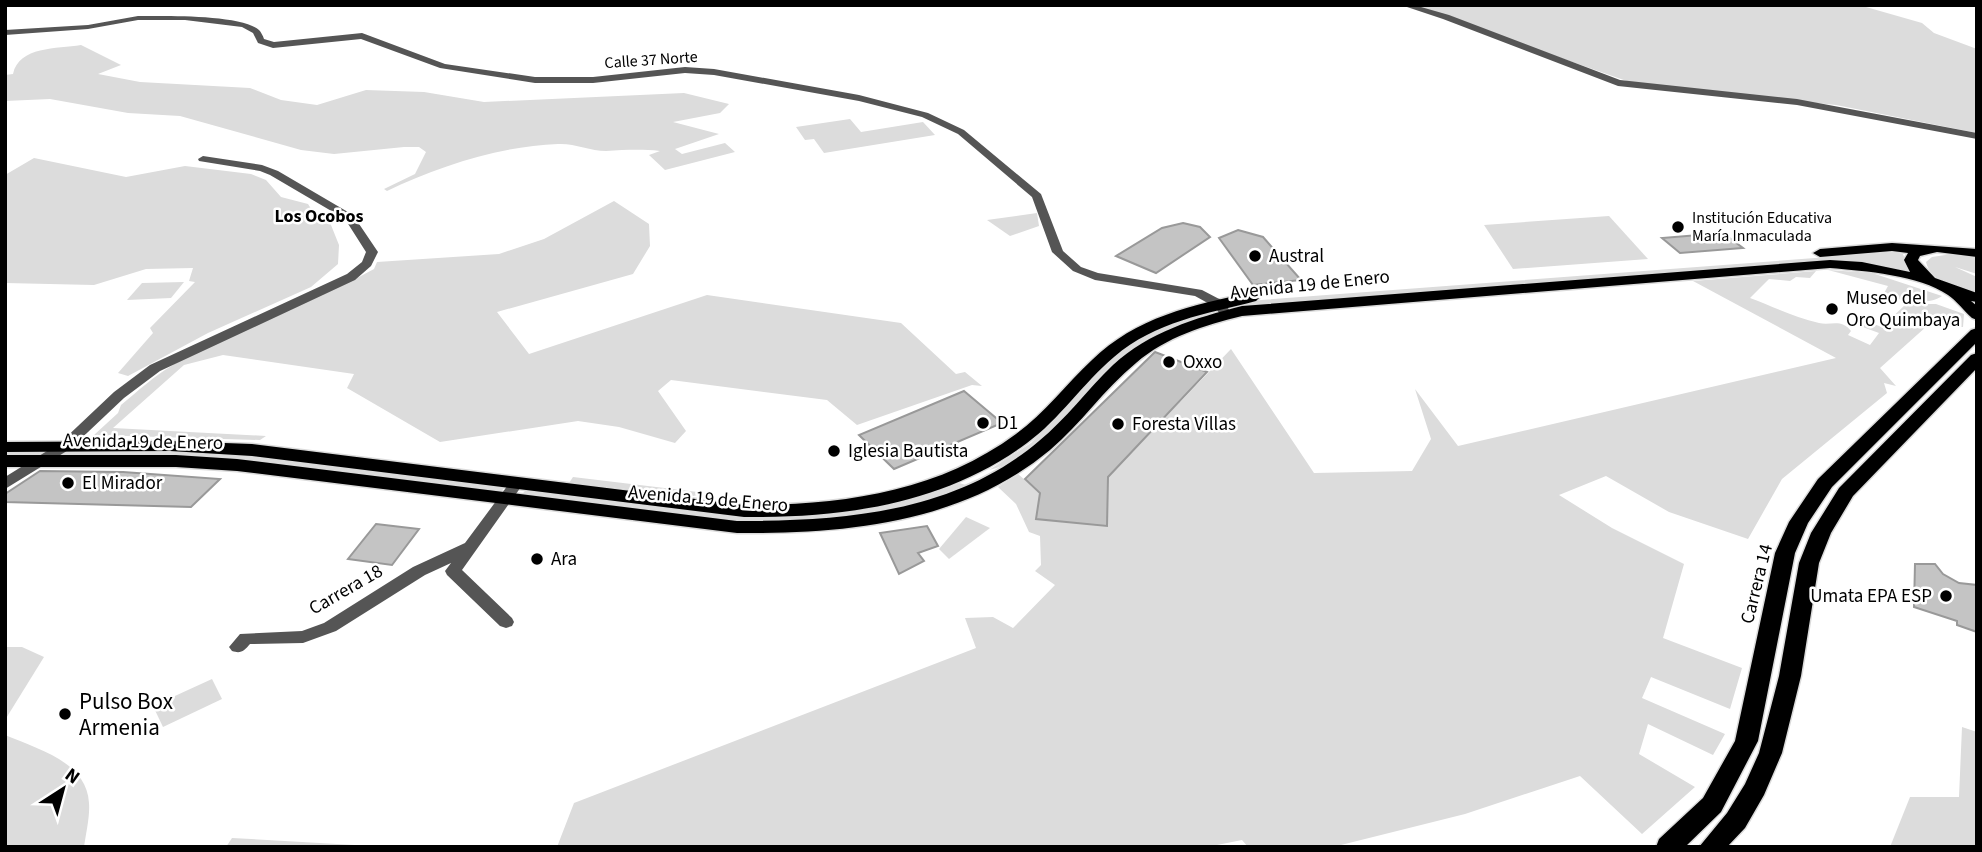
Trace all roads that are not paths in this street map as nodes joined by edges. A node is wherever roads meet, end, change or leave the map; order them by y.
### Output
1 (193, 5) edge
2 (1405, 5) edge
3 (186, 18) junction
4 (5, 33) edge
5 (1977, 136) edge
6 (203, 159) dead end
7 (1977, 243) edge
8 (1947, 248) junction
9 (1921, 250) junction
10 (1977, 253) edge
11 (1929, 280) junction
12 (1949, 290) junction
13 (1977, 298) edge
14 (1223, 309) junction
15 (1977, 314) edge
16 (1977, 333) edge
17 (1977, 358) edge
18 (65, 446) junction
19 (5, 447) edge
20 (5, 461) edge
21 (38, 461) junction
22 (5, 484) edge
23 (511, 491) junction
24 (470, 547) junction
25 (506, 622) dead end
26 (238, 647) dead end
27 (1668, 847) edge
28 (1710, 847) edge

1 - 3 street
2 - 5 street
3 - 4 street, Calle 37 Norte
3 - 14 street, Calle 37 Norte
6 - 18 street
7 - 8 main road
8 - 9 main road, Avenida 19 de Enero
8 - 10 main road
9 - 11 main road
9 - 14 main road, Avenida 19 de Enero
11 - 12 main road, Avenida 19 de Enero
11 - 14 main road, Avenida 19 de Enero
12 - 13 main road
12 - 15 main road
14 - 23 main road, Avenida 19 de Enero
16 - 27 main road, Carrera 14
17 - 28 main road
18 - 19 main road, Avenida 19 de Enero
18 - 21 street
18 - 23 main road, Avenida 19 de Enero
20 - 21 main road, Avenida 19 de Enero
21 - 22 street
21 - 23 main road, Avenida 19 de Enero
23 - 24 street
24 - 25 street
24 - 26 street, Carrera 18

